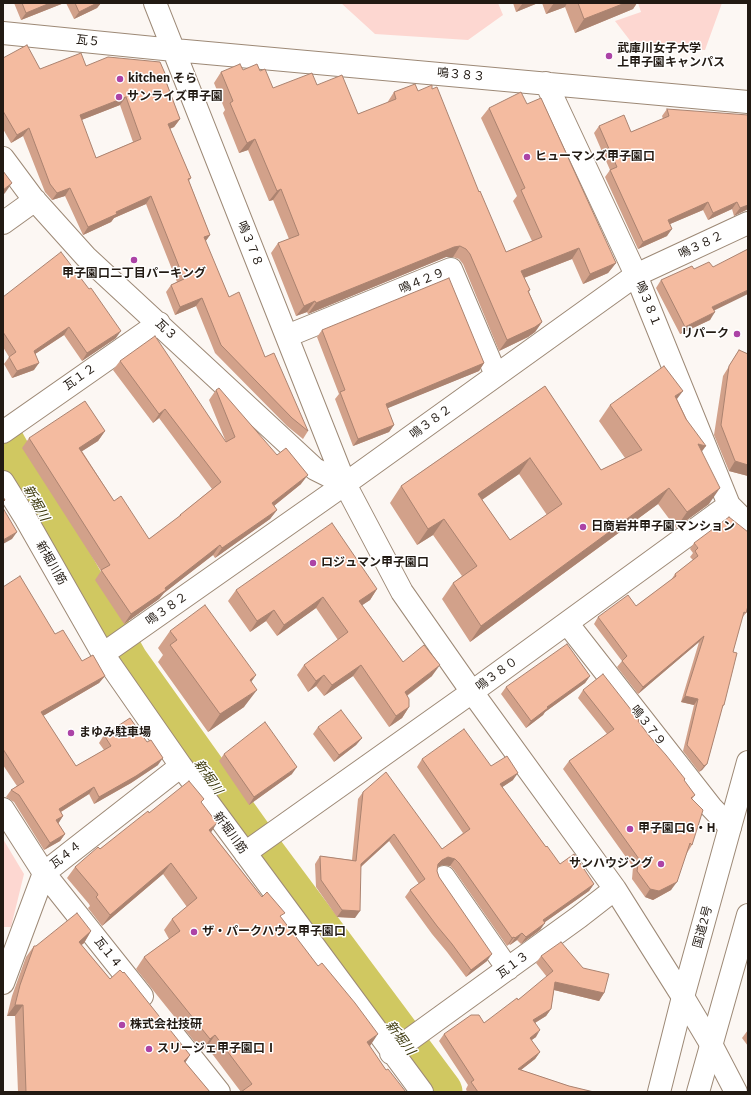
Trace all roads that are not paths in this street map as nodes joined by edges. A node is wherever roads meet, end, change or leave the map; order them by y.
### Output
1 (155, 3) edge
2 (3, 33) edge
3 (174, 50) junction
4 (546, 83) junction
5 (748, 102) edge
6 (3, 158) edge
7 (35, 200) junction
8 (3, 223) edge
9 (748, 223) edge
10 (636, 275) junction
11 (159, 324) junction
12 (287, 336) junction
13 (496, 375) junction
14 (3, 432) edge
15 (3, 482) edge
16 (345, 484) junction
17 (729, 505) junction
18 (748, 524) edge
19 (567, 623) junction
20 (113, 647) junction
21 (472, 692) junction
22 (748, 762) edge
23 (181, 766) junction
24 (3, 809) edge
25 (730, 827) junction
26 (253, 847) junction
27 (44, 873) junction
28 (444, 877) dead end
29 (615, 889) junction
30 (748, 915) edge
31 (12, 935) edge
32 (508, 969) junction
33 (3, 982) edge
34 (683, 997) junction
35 (711, 1044) junction
36 (400, 1047) junction
37 (704, 1069) junction
38 (219, 1092) edge
39 (422, 1092) edge
40 (659, 1092) edge
41 (698, 1092) edge
42 (712, 1092) edge
43 (736, 1092) edge

1 - 3 main road, 鳴３７８
2 - 3 main road, 瓦５
3 - 4 main road, 鳴３８３
3 - 12 main road, 鳴３７８
4 - 5 main road, 鳴３８３
4 - 10 main road, 鳴３８１
6 - 7 main road, 瓦３
7 - 8 main road
7 - 11 main road, 瓦３
9 - 10 main road, 鳴３８２
10 - 13 main road, 鳴３８２
10 - 17 main road, 鳴３８１
11 - 14 main road, 瓦１２
11 - 16 main road, 瓦３
12 - 13 main road, 鳴４２９
12 - 16 main road, 鳴３７８
13 - 16 main road, 鳴３８２
15 - 20 main road, 新堀川筋
16 - 20 main road, 鳴３８２
16 - 21 main road, 鳴３７８
17 - 18 main road, 鳴３８１
17 - 19 main road, 鳴３８０
19 - 21 main road, 鳴３８０
19 - 25 main road, 鳴３７９
20 - 23 main road, 新堀川筋
21 - 26 main road, 鳴３８０
21 - 29 main road, 鳴３７８
22 - 25 main road, 国道2号
23 - 26 main road, 新堀川筋
23 - 27 main road, 瓦４４
24 - 27 main road, 瓦１４
25 - 34 main road, 国道2号
26 - 36 main road, 新堀川筋
27 - 31 main road, 瓦４４
27 - 38 main road, 瓦１４
28 - 32 main road
29 - 32 main road, 瓦１３
29 - 34 main road, 鳴３７８
30 - 35 main road
31 - 33 main road, 瓦４４
32 - 36 main road, 瓦１３
34 - 35 main road
34 - 37 main road
34 - 40 main road, 国道2号
35 - 37 main road
35 - 43 main road
36 - 39 main road, 新堀川筋
37 - 41 main road
37 - 42 main road

